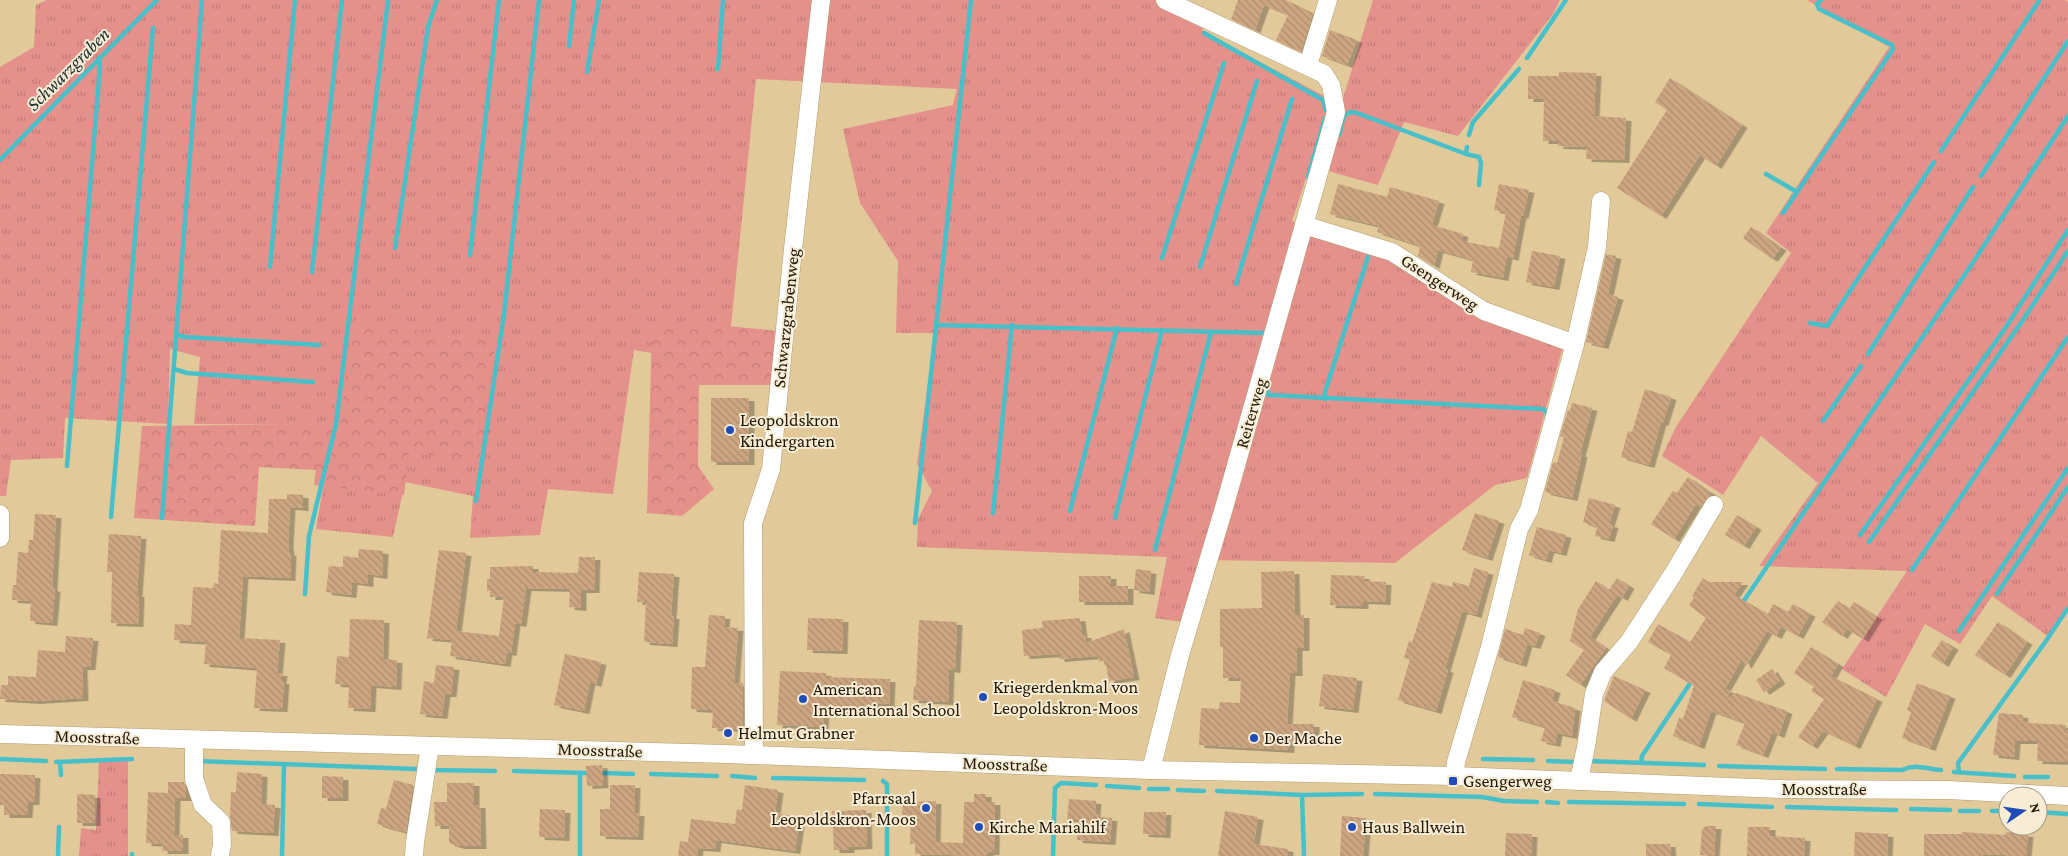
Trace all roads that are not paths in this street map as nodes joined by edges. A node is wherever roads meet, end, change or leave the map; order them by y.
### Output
1 (821, 0) edge
2 (1165, 0) edge
3 (1328, 0) edge
4 (1308, 65) junction
5 (1601, 201) dead end
6 (1304, 225) junction
7 (1575, 344) junction
8 (1714, 505) dead end
9 (0, 514) edge
10 (0, 538) edge
11 (0, 734) edge
12 (194, 740) junction
13 (430, 746) junction
14 (754, 755) junction
15 (1151, 770) junction
16 (1454, 776) junction
17 (1579, 780) junction
18 (2068, 796) edge
19 (220, 856) edge
20 (414, 856) edge

1 - 14 street, Schwarzgrabenweg
2 - 4 street, Reiterweg
3 - 4 street
4 - 6 street, Reiterweg
5 - 7 street
6 - 7 street, Gsengerweg
6 - 15 street, Reiterweg
7 - 16 street
8 - 17 street
9 - 10 street
11 - 12 street, Moosstraße
12 - 13 street, Moosstraße
12 - 19 street
13 - 14 street, Moosstraße
13 - 20 street
14 - 15 street, Moosstraße
15 - 16 street, Moosstraße
16 - 17 street, Moosstraße
17 - 18 street, Moosstraße

